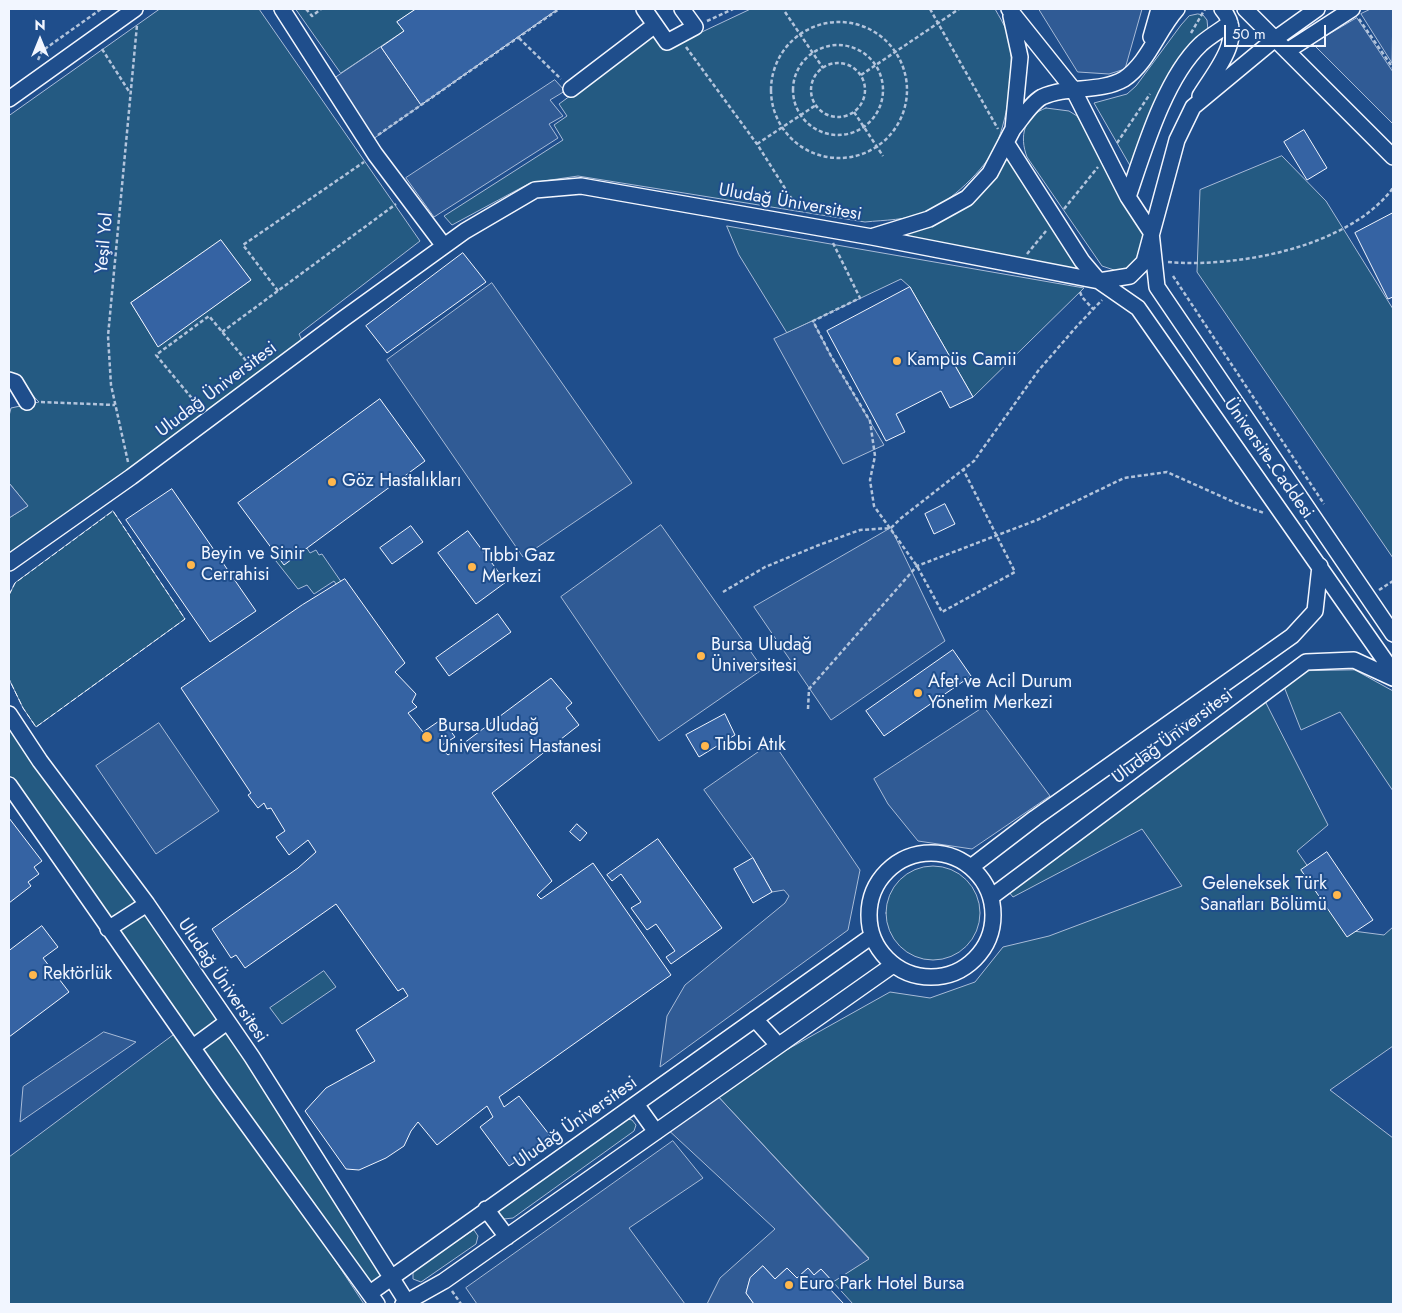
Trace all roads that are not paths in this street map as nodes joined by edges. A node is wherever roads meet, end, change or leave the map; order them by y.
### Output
1 (282, 9) edge
2 (644, 9) edge
3 (682, 9) edge
4 (1159, 9) edge
5 (1177, 9) edge
6 (1222, 9) edge
7 (1245, 9) edge
8 (1317, 9) edge
9 (1351, 9) edge
10 (1010, 10) edge
11 (136, 14) edge
12 (1230, 23) junction
13 (655, 25) junction
14 (1275, 39) junction
15 (1288, 51) junction
16 (1146, 53) junction
17 (571, 89) road end
18 (1073, 89) junction
19 (9, 99) edge
20 (1196, 105) junction
21 (1014, 128) junction
22 (1007, 144) junction
23 (1393, 157) edge
24 (1128, 197) junction
25 (1151, 232) junction
26 (872, 236) junction
27 (444, 246) junction
28 (1105, 285) junction
29 (9, 380) edge
30 (27, 402) road end
31 (9, 563) edge
32 (1320, 566) junction
33 (1393, 634) edge
34 (1393, 672) edge
35 (1393, 678) edge
36 (9, 714) edge
37 (9, 785) edge
38 (971, 867) junction
39 (990, 896) junction
40 (147, 904) junction
41 (108, 929) junction
42 (872, 936) junction
43 (893, 965) junction
44 (755, 1019) junction
45 (227, 1022) junction
46 (778, 1045) junction
47 (193, 1046) junction
48 (636, 1104) junction
49 (656, 1132) junction
50 (486, 1210) junction
51 (506, 1237) junction
52 (390, 1277) junction
53 (373, 1298) edge
54 (406, 1304) edge

1 - 27 street
2 - 13 street
3 - 13 street
4 - 16 street
5 - 16 street
6 - 12 street
7 - 14 street
8 - 14 street
9 - 15 street
10 - 18 street, Uludağ Üniversitesi
10 - 21 street, Uludağ Üniversitesi
11 - 19 street
12 - 20 street
12 - 24 street
13 - 17 street
14 - 15 street
14 - 20 street
15 - 23 street
16 - 18 street
18 - 21 street
18 - 24 street, Uludağ Üniversitesi
20 - 25 street
21 - 22 street, Uludağ Üniversitesi
22 - 26 street, Uludağ Üniversitesi
22 - 28 street
24 - 25 street, Uludağ Üniversitesi
25 - 28 street
25 - 33 street, Üniversite Caddesi
26 - 27 street, Uludağ Üniversitesi
26 - 28 street
27 - 31 street, Uludağ Üniversitesi
28 - 32 street, Üniversite Caddesi
29 - 30 street
32 - 34 street, Üniversite Caddesi
32 - 38 street, Uludağ Üniversitesi
35 - 39 street, Uludağ Üniversitesi
36 - 40 street, Uludağ Üniversitesi
37 - 41 street
38 - 39 street
38 - 42 street
39 - 43 street
40 - 41 street
40 - 45 street, Uludağ Üniversitesi
41 - 47 street
42 - 43 street
42 - 44 street, Uludağ Üniversitesi
43 - 46 street, Uludağ Üniversitesi
44 - 46 street
44 - 48 street, Uludağ Üniversitesi
45 - 47 street
45 - 52 street, Uludağ Üniversitesi
46 - 49 street, Uludağ Üniversitesi
47 - 53 street
48 - 49 street
48 - 50 street, Uludağ Üniversitesi
49 - 51 street, Uludağ Üniversitesi
50 - 51 street
50 - 52 street, Uludağ Üniversitesi
51 - 54 street, Uludağ Üniversitesi
52 - 53 street
52 - 54 street, Uludağ Üniversitesi

